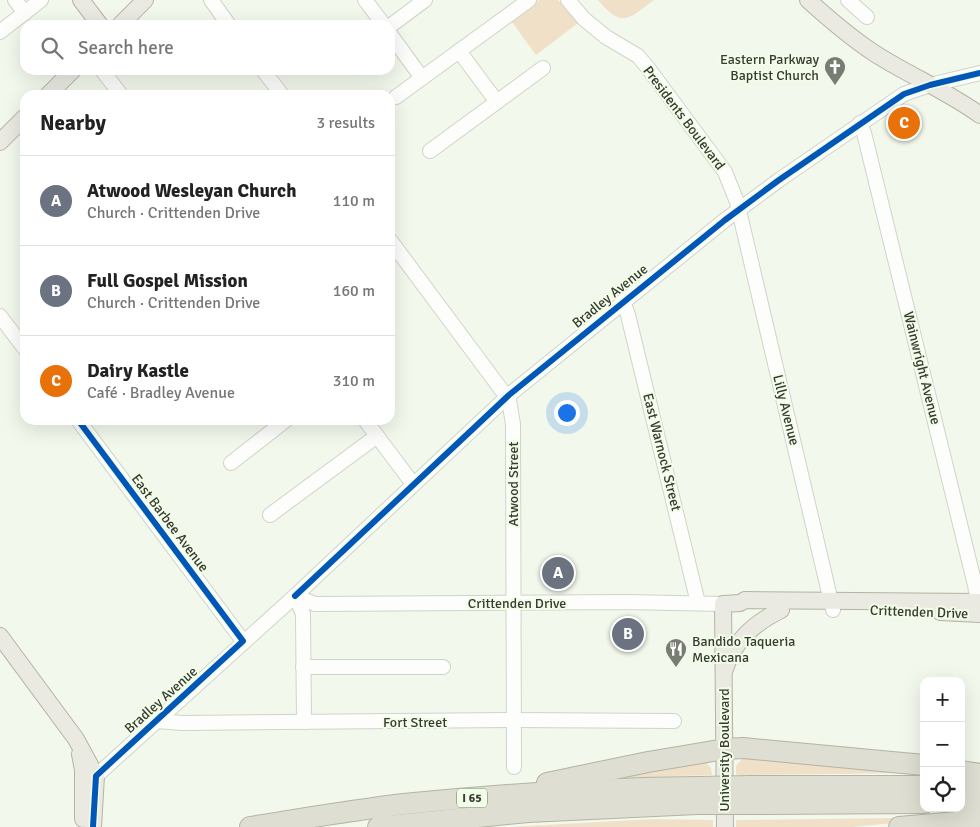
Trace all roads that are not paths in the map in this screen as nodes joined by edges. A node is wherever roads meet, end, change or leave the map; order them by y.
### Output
1 (15, 0) edge
2 (41, 0) edge
3 (82, 0) edge
4 (145, 0) edge
5 (211, 0) edge
6 (425, 0) edge
7 (529, 0) edge
8 (568, 0) edge
9 (808, 0) edge
10 (848, 0) edge
11 (372, 3) edge
12 (25, 13) junction
13 (867, 17) dead end
14 (96, 20) edge
15 (125, 20) edge
16 (225, 20) edge
17 (381, 20) edge
18 (395, 22) edge
19 (0, 32) edge
20 (395, 41) edge
21 (459, 51) junction
22 (543, 68) dead end
23 (980, 73) edge
24 (68, 75) edge
25 (106, 75) edge
26 (267, 75) edge
27 (422, 78) junction
28 (930, 85) junction
29 (53, 90) edge
30 (117, 90) edge
31 (278, 90) edge
32 (396, 97) dead end
33 (497, 102) junction
34 (980, 115) edge
35 (20, 122) edge
36 (860, 123) junction
37 (0, 142) edge
38 (430, 151) dead end
39 (738, 210) junction
40 (395, 247) edge
41 (623, 302) junction
42 (0, 316) edge
43 (20, 342) edge
44 (507, 397) junction
45 (82, 425) edge
46 (280, 425) edge
47 (369, 425) edge
48 (377, 436) junction
49 (231, 463) dead end
50 (413, 484) junction
51 (270, 515) dead end
52 (295, 596) junction
53 (514, 603) junction
54 (698, 603) junction
55 (723, 604) junction
56 (740, 604) junction
57 (832, 605) junction
58 (979, 608) edge
59 (781, 610) junction
60 (0, 636) edge
61 (243, 641) junction
62 (303, 667) junction
63 (443, 667) dead end
64 (724, 673) junction
65 (514, 720) junction
66 (157, 721) junction
67 (674, 721) dead end
68 (304, 722) junction
69 (76, 739) junction
70 (725, 749) junction
71 (920, 765) edge
72 (514, 767) dead end
73 (965, 772) edge
74 (980, 774) edge
75 (96, 776) junction
76 (920, 786) edge
77 (965, 786) edge
78 (980, 787) edge
79 (515, 795) junction
80 (697, 795) junction
81 (752, 795) junction
82 (920, 804) edge
83 (965, 805) edge
84 (980, 806) edge
85 (980, 820) edge
86 (83, 827) edge
87 (93, 827) edge
88 (250, 827) edge
89 (378, 827) edge
90 (725, 827) edge
91 (899, 827) edge

1 - 12 street
2 - 12 street
3 - 14 main road
4 - 15 main road
5 - 16 street
6 - 18 street
7 - 21 street
8 - 39 street, Presidents Boulevard
9 - 28 main road
10 - 13 street
11 - 17 street
12 - 19 street
20 - 27 street
21 - 27 street
21 - 33 street
22 - 33 street
23 - 28 street, Bradley Avenue
24 - 29 main road
25 - 30 street
26 - 31 street
27 - 32 street
28 - 34 main road
28 - 36 street, Bradley Avenue
33 - 38 street
35 - 37 main road
36 - 39 street, Bradley Avenue
36 - 58 street, Wainwright Avenue
39 - 41 street, Bradley Avenue
39 - 57 street, Lilly Avenue
40 - 44 street, Atwood Street
41 - 44 street, Bradley Avenue
41 - 54 street, East Warnock Street
42 - 43 street
44 - 50 street, Bradley Avenue
44 - 53 street, Atwood Street
45 - 61 street, East Barbee Avenue
46 - 49 street
47 - 48 street
48 - 50 street
48 - 51 street
50 - 52 street, Bradley Avenue
52 - 53 street, Crittenden Drive
52 - 61 street, Bradley Avenue
52 - 62 street
53 - 54 street, Crittenden Drive
53 - 65 street, Atwood Street
54 - 55 street, Crittenden Drive
55 - 56 main road, Crittenden Drive
55 - 64 main road, University Boulevard
56 - 57 main road, Crittenden Drive
56 - 59 main road, Crittenden Drive
57 - 58 main road, Crittenden Drive
57 - 59 main road, Crittenden Drive
59 - 64 main road
60 - 69 main road
61 - 66 street, Bradley Avenue
62 - 63 street
62 - 68 street
64 - 70 main road, University Boulevard
65 - 67 street, Fort Street
65 - 68 street, Fort Street
65 - 72 street, Atwood Street
66 - 68 street, Fort Street
66 - 75 street, Bradley Avenue
69 - 75 main road
69 - 86 main road
70 - 71 highway
70 - 79 highway
70 - 90 main road, University Boulevard
73 - 74 highway
75 - 87 main road
76 - 81 highway, I 65
77 - 78 highway
79 - 80 highway, I 65
79 - 88 highway, I 65
80 - 81 highway, I 65, bridge
80 - 89 highway, I 65
81 - 82 highway, I 65
83 - 84 highway
85 - 91 highway

